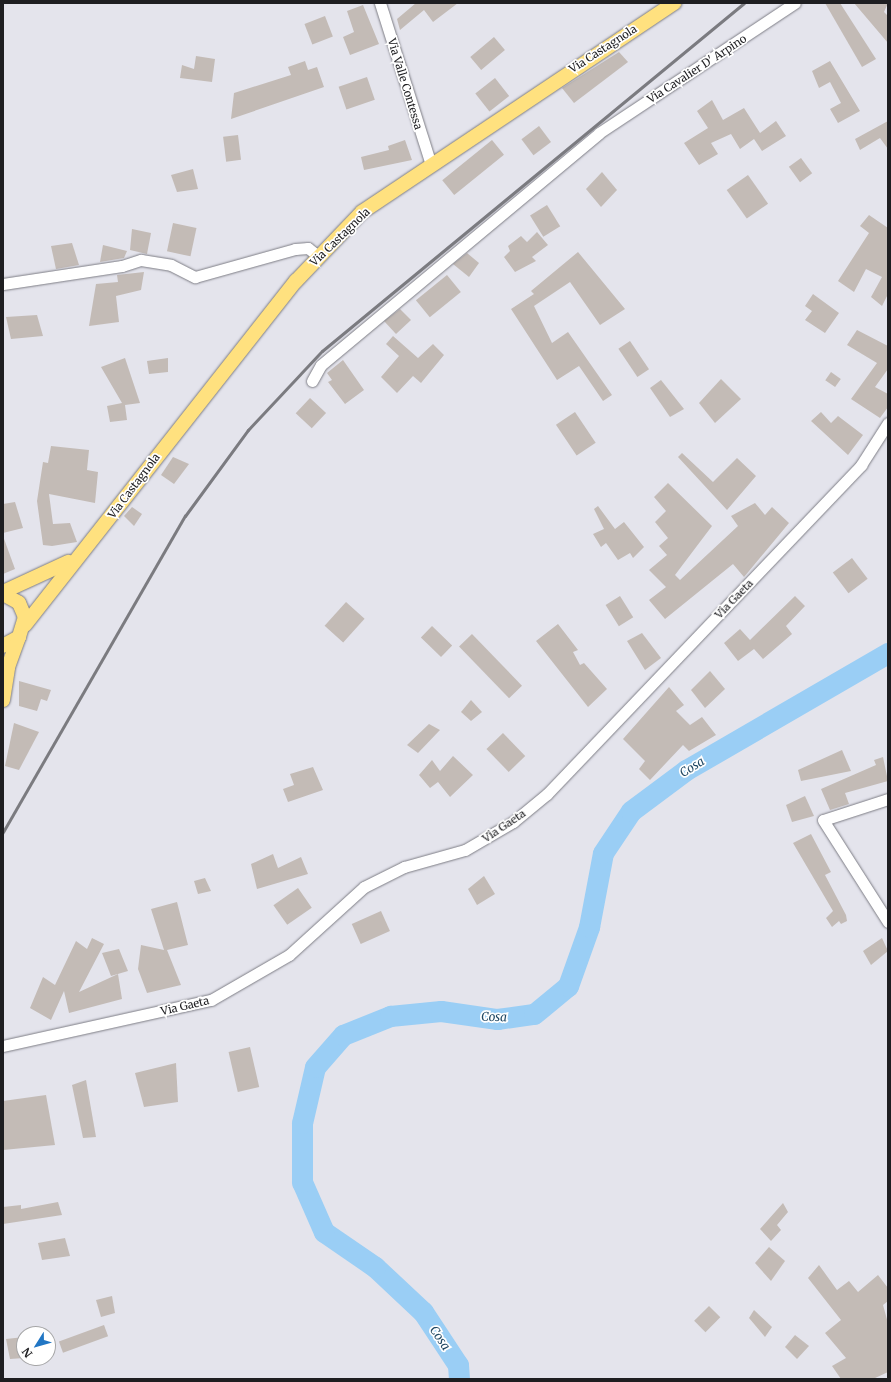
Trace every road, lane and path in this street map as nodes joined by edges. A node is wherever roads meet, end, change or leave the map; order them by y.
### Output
1 (380, 3) edge
2 (674, 3) edge
3 (795, 3) edge
4 (431, 165) junction
5 (319, 257) junction
6 (3, 284) edge
7 (312, 381) dead end
8 (888, 423) edge
9 (82, 553) junction
10 (3, 593) edge
11 (22, 631) junction
12 (3, 646) edge
13 (3, 700) edge
14 (888, 799) edge
15 (888, 922) edge
16 (3, 1046) edge

1 - 4 street, Via Valle Contessa
2 - 4 main road, Via Castagnola
3 - 7 street, Via Cavalier D' Arpino
4 - 5 main road, Via Castagnola
5 - 6 street
5 - 9 main road, Via Castagnola
8 - 16 street, Via Gaeta
9 - 10 main road
9 - 11 main road, Via Castagnola
10 - 11 main road
11 - 12 main road
11 - 13 main road
14 - 15 street

